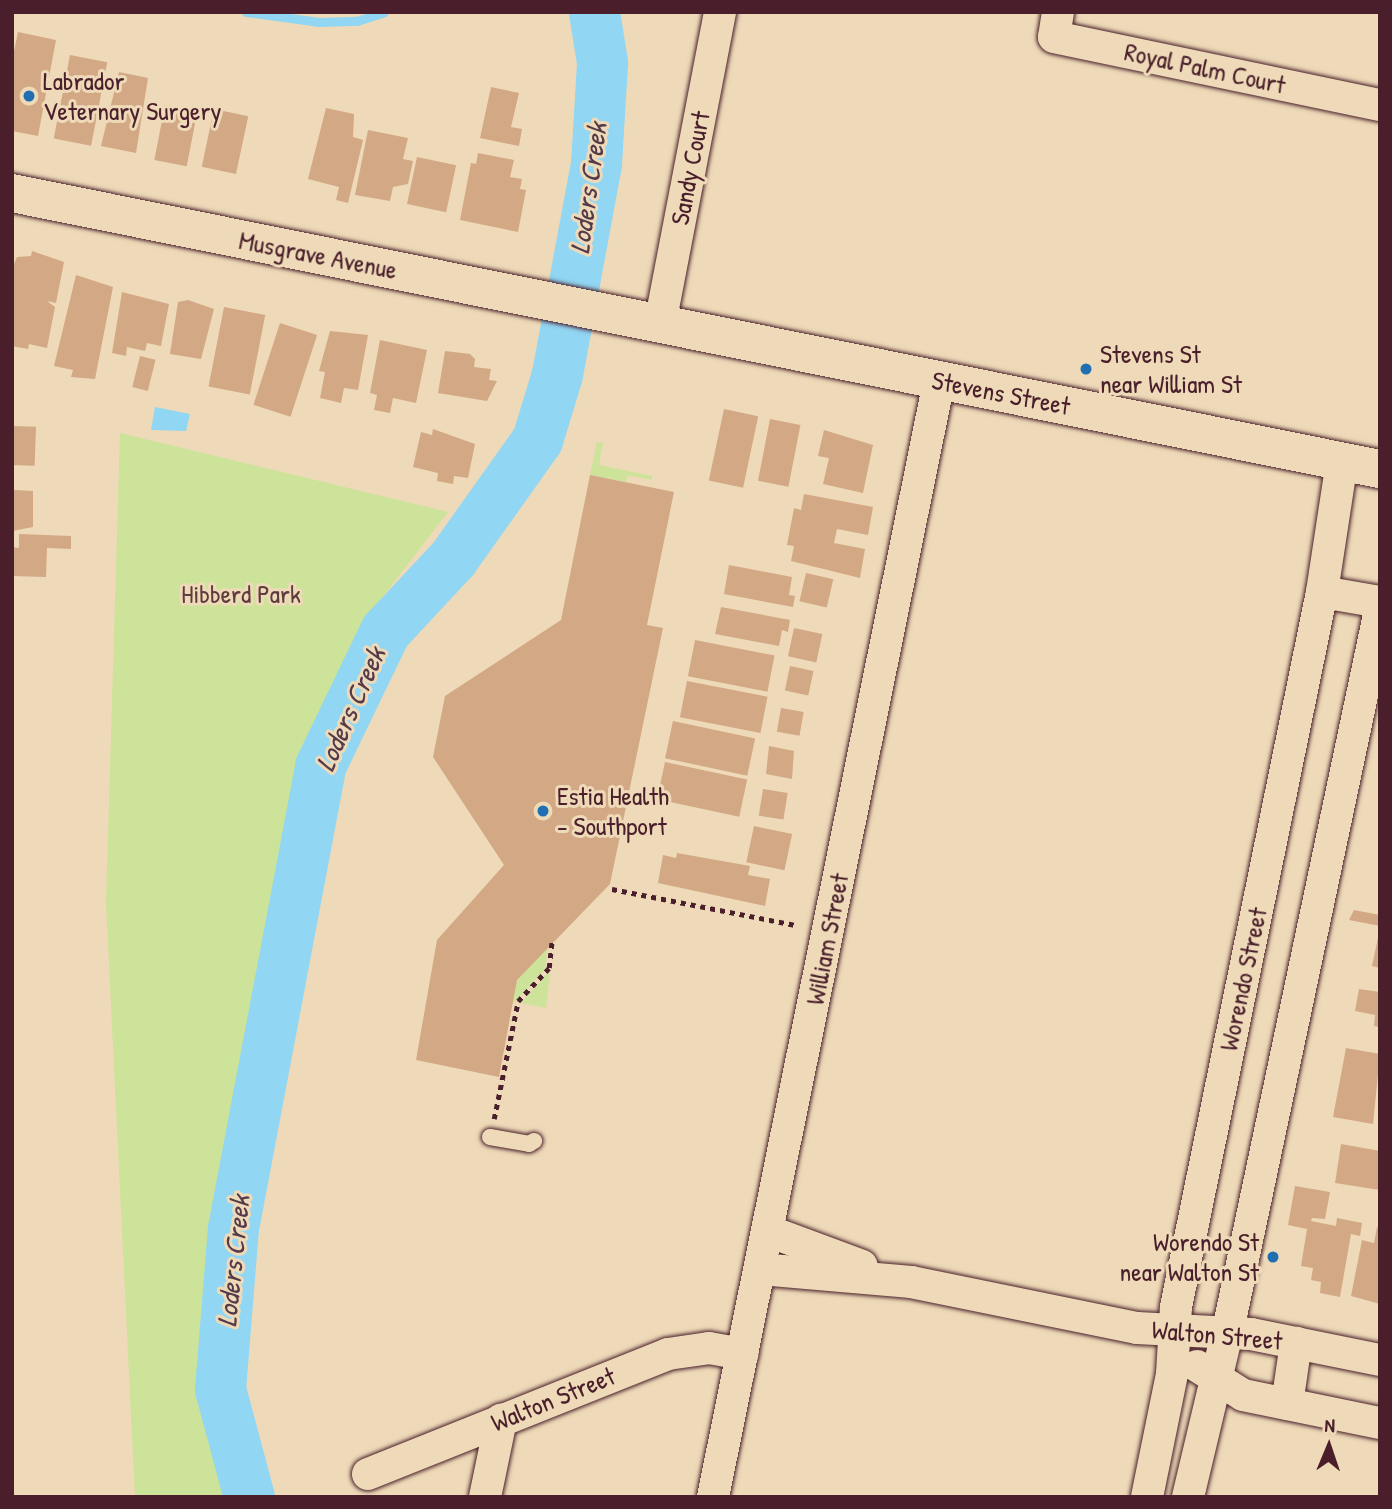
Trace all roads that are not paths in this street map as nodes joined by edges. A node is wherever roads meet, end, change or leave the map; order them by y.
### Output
1 (720, 12) edge
2 (1058, 12) edge
3 (1380, 104) edge
4 (12, 193) edge
5 (623, 316) joint
6 (660, 324) junction
7 (939, 381) junction
8 (1342, 461) junction
9 (1380, 469) edge
10 (1322, 592) junction
11 (1380, 602) edge
12 (1380, 610) edge
13 (490, 1137) road end
14 (534, 1141) dead end
15 (768, 1231) junction
16 (760, 1269) junction
17 (911, 1282) junction
18 (1226, 1333) junction
19 (1174, 1340) junction
20 (1296, 1343) junction
21 (743, 1354) junction
22 (1380, 1360) edge
23 (1214, 1377) junction
24 (1287, 1404) junction
25 (501, 1420) junction
26 (1380, 1423) edge
27 (368, 1474) dead end
28 (485, 1497) edge
29 (713, 1497) edge
30 (1147, 1497) edge
31 (1188, 1497) edge

1 - 6 street, Sandy Court
2 - 3 street, Royal Palm Court
4 - 5 main road, Musgrave Avenue
5 - 6 main road, Stevens Street
6 - 7 main road, Stevens Street
7 - 8 main road, Stevens Street
7 - 15 street, William Street
8 - 9 main road, Stevens Street
8 - 10 street, Worendo Street
10 - 11 street
10 - 19 street, Worendo Street
12 - 18 street
13 - 14 lane
15 - 16 street, William Street
15 - 17 street, Walton Street
16 - 17 street, Walton Street
16 - 21 street, William Street
17 - 19 street, Walton Street
18 - 19 street, Walton Street
18 - 20 street, Walton Street
18 - 23 street
19 - 23 street, Walton Street
19 - 30 street, Worendo Street
20 - 22 street, Walton Street
20 - 24 street, Walton Street
21 - 25 street, Walton Street
21 - 29 street, William Street
23 - 24 street, Walton Street
23 - 31 street
24 - 26 street, Walton Street
25 - 27 street, Walton Street
25 - 28 street

